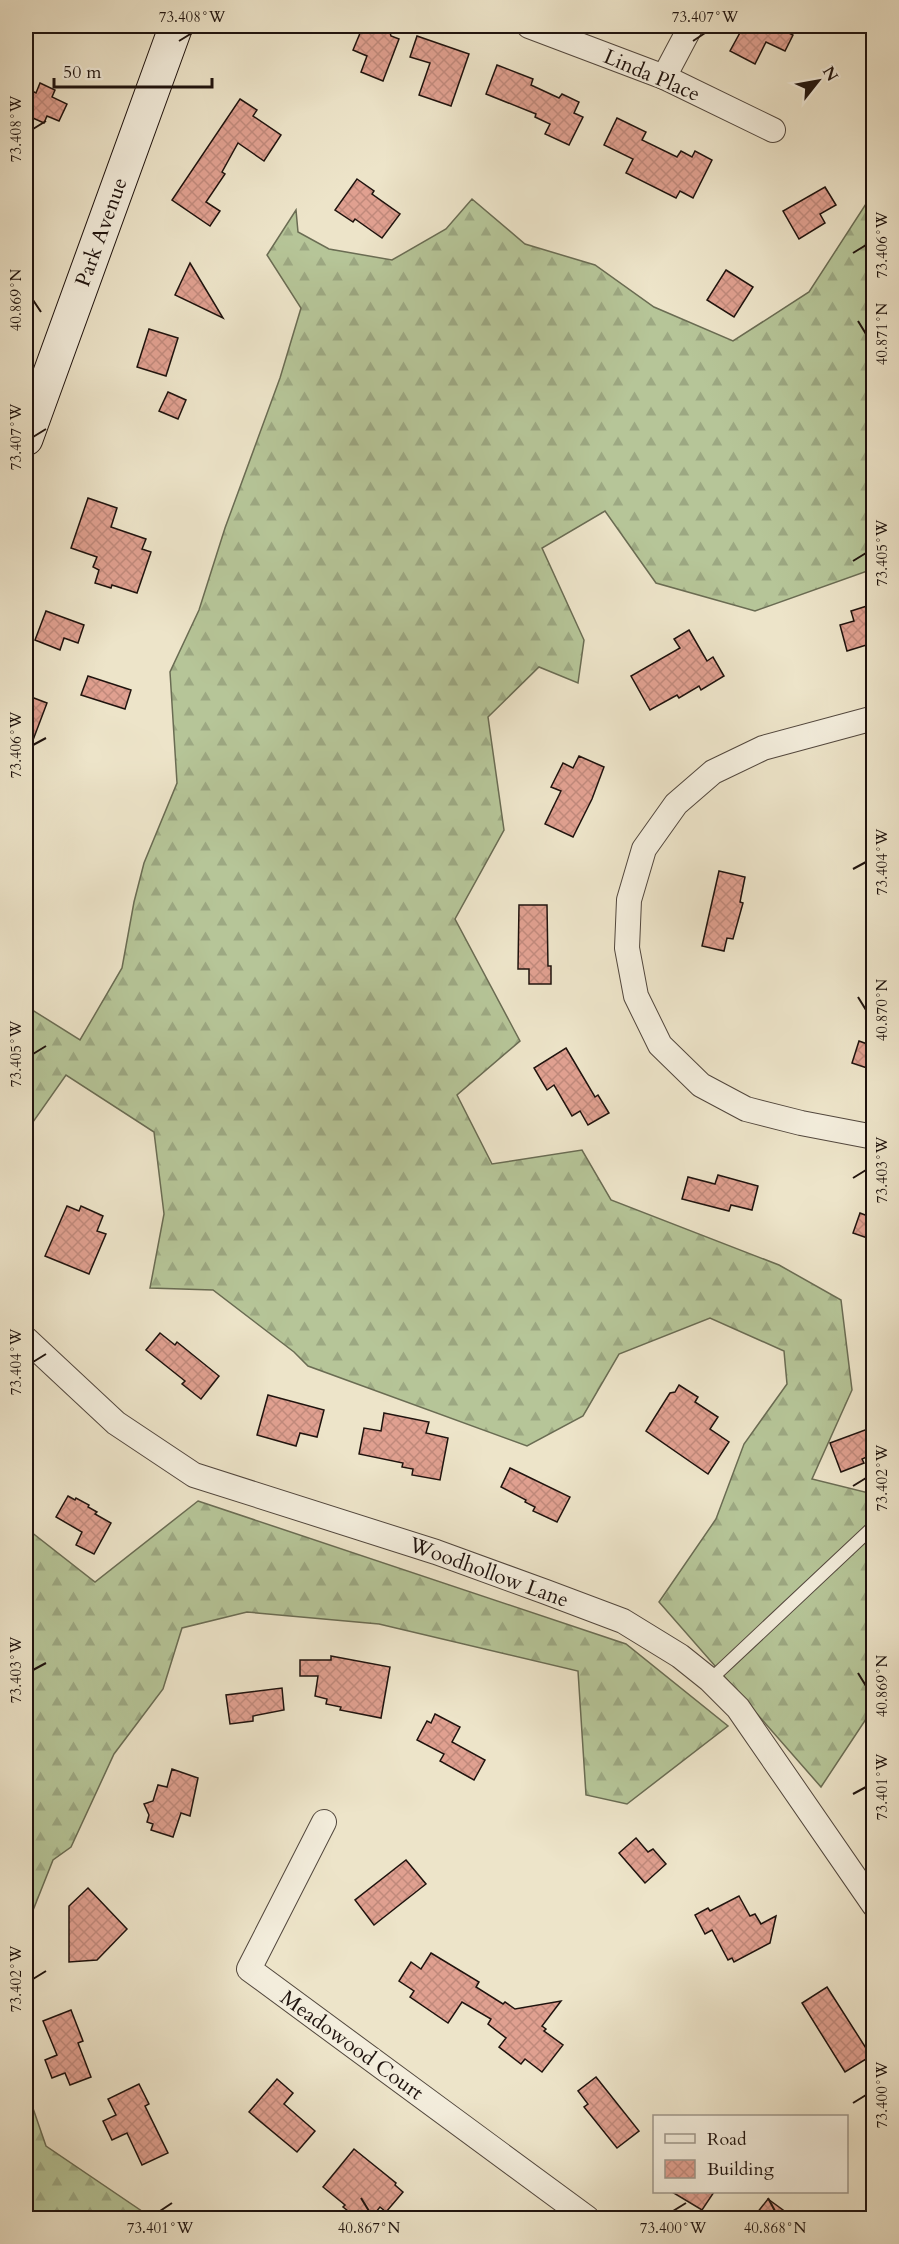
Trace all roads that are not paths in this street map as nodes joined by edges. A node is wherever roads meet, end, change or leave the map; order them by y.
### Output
1 (176, 26) edge
2 (529, 26) edge
3 (691, 26) edge
4 (664, 77) junction
5 (773, 130) dead end
6 (26, 439) edge
7 (873, 718) edge
8 (873, 1137) edge
9 (26, 1339) edge
10 (873, 1526) edge
11 (710, 1680) junction
12 (324, 1822) dead end
13 (873, 1905) edge
14 (587, 2218) edge

1 - 6 main road, Park Avenue
2 - 4 street, Linda Place
3 - 4 street
4 - 5 street, Linda Place
7 - 8 street
9 - 11 street, Woodhollow Lane
10 - 11 lane
11 - 13 street, Woodhollow Lane
12 - 14 street, Meadowood Court

